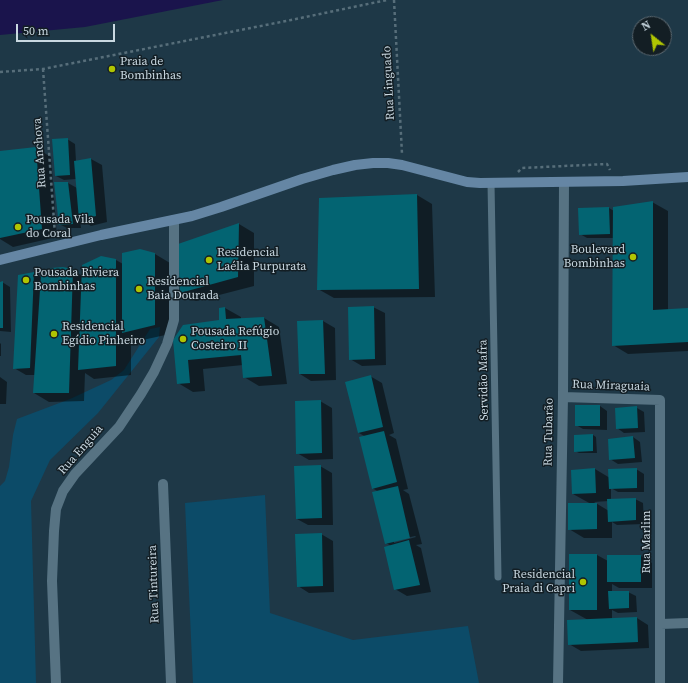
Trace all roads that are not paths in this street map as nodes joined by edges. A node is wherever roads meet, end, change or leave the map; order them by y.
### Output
1 (688, 177) edge
2 (564, 182) junction
3 (491, 183) junction
4 (174, 220) junction
5 (0, 260) edge
6 (562, 398) junction
7 (660, 400) joint
8 (163, 484) dead end
9 (498, 577) dead end
10 (688, 623) edge
11 (661, 624) junction
12 (56, 683) edge
13 (171, 683) edge
14 (558, 683) edge
15 (660, 683) edge

1 - 2 main road
2 - 3 main road
2 - 6 street, Rua Tubarão
3 - 4 main road
3 - 9 lane, Servidão Mafra
4 - 5 main road
4 - 12 street, Rua Enguia
6 - 7 street, Rua Miraguaia
6 - 14 street, Rua Tubarão
7 - 11 street, Rua Marlim
8 - 13 street, Rua Tintureira
10 - 11 street
11 - 15 street, Rua Marlim

